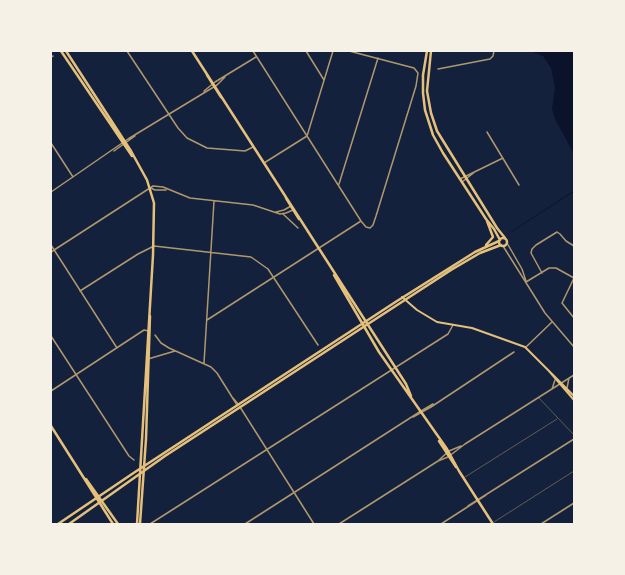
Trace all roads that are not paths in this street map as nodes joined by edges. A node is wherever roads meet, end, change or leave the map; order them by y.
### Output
1 (61, 51) edge
2 (66, 51) edge
3 (127, 51) edge
4 (192, 51) edge
5 (253, 51) edge
6 (306, 51) edge
7 (334, 51) edge
8 (349, 51) edge
9 (427, 51) edge
10 (431, 51) edge
11 (494, 51) edge
12 (257, 56) junction
13 (378, 58) junction
14 (438, 69) dead end
15 (324, 80) junction
16 (213, 85) junction
17 (168, 114) junction
18 (487, 132) dead end
19 (307, 136) junction
20 (51, 143) edge
21 (124, 143) junction
22 (253, 147) junction
23 (446, 148) junction
24 (503, 158) junction
25 (447, 159) junction
26 (264, 163) junction
27 (73, 177) junction
28 (465, 177) junction
29 (460, 179) junction
30 (462, 182) junction
31 (339, 185) junction
32 (519, 185) dead end
33 (150, 188) junction
34 (166, 190) junction
35 (51, 192) edge
36 (214, 201) junction
37 (291, 206) junction
38 (293, 210) junction
39 (276, 212) junction
40 (283, 214) junction
41 (486, 219) junction
42 (361, 221) junction
43 (298, 228) dead end
44 (505, 238) junction
45 (499, 240) junction
46 (507, 243) junction
47 (51, 245) edge
48 (154, 246) junction
49 (502, 246) junction
50 (574, 246) edge
51 (484, 247) junction
52 (318, 249) junction
53 (54, 250) junction
54 (51, 252) edge
55 (210, 252) junction
56 (331, 270) junction
57 (542, 273) junction
58 (274, 277) junction
59 (574, 278) edge
60 (526, 282) junction
61 (80, 291) junction
62 (402, 297) junction
63 (405, 301) junction
64 (574, 318) edge
65 (207, 320) junction
66 (366, 321) junction
67 (552, 322) junction
68 (362, 324) junction
69 (368, 325) junction
70 (453, 325) junction
71 (364, 328) junction
72 (149, 331) junction
73 (155, 335) dead end
74 (51, 336) edge
75 (318, 346) dead end
76 (525, 347) junction
77 (574, 347) edge
78 (117, 348) junction
79 (175, 351) junction
80 (514, 352) dead end
81 (148, 359) junction
82 (204, 363) junction
83 (395, 368) junction
84 (392, 370) junction
85 (548, 370) junction
86 (76, 374) junction
87 (574, 375) edge
88 (569, 378) junction
89 (555, 380) junction
90 (560, 383) junction
91 (567, 388) junction
92 (552, 389) junction
93 (51, 391) edge
94 (411, 396) junction
95 (574, 396) edge
96 (538, 397) junction
97 (574, 400) edge
98 (239, 407) junction
99 (421, 412) junction
100 (557, 419) junction
101 (51, 426) edge
102 (574, 435) edge
103 (574, 440) edge
104 (465, 444) junction
105 (267, 450) junction
106 (448, 452) junction
107 (450, 456) junction
108 (134, 460) dead end
109 (438, 461) junction
110 (144, 466) junction
111 (140, 469) junction
112 (144, 470) junction
113 (574, 471) edge
114 (139, 474) junction
115 (464, 478) junction
116 (294, 493) junction
117 (98, 498) junction
118 (478, 500) junction
119 (101, 502) junction
120 (574, 503) edge
121 (493, 523) edge
122 (58, 524) edge
123 (69, 524) edge
124 (113, 524) edge
125 (118, 524) edge
126 (137, 524) edge
127 (140, 524) edge
128 (150, 524) edge
129 (245, 524) edge
130 (314, 524) edge
131 (339, 524) edge
132 (441, 524) edge
133 (541, 524) edge

1 - 21 main road
2 - 21 main road
3 - 17 street
4 - 16 main road
5 - 12 street
6 - 15 street
7 - 15 street
8 - 13 street
9 - 25 main road
10 - 23 main road
11 - 14 street
12 - 16 street
12 - 19 street
13 - 31 street
13 - 42 street
15 - 19 street
16 - 17 street
16 - 22 main road
17 - 21 street
17 - 22 street
18 - 24 street
19 - 26 street
19 - 31 street
20 - 27 street
21 - 27 street
21 - 33 main road
22 - 26 main road
23 - 25 main road
23 - 28 main road
24 - 28 street
24 - 32 street
25 - 29 main road
26 - 37 main road
27 - 35 street
28 - 29 street
28 - 30 street
28 - 44 main road
29 - 30 main road
30 - 41 main road
31 - 42 street
33 - 34 street
33 - 34 street
33 - 48 main road
33 - 53 street
34 - 36 street
36 - 39 street
36 - 55 street
37 - 38 main road
37 - 39 street
38 - 40 street
38 - 52 main road
39 - 40 street
40 - 43 street
41 - 45 main road
41 - 51 main road
42 - 52 street
44 - 45 main road
44 - 46 main road
45 - 49 main road
45 - 51 main road
46 - 49 main road
46 - 60 street
47 - 53 street
48 - 55 street
48 - 61 street
48 - 72 main road
49 - 60 street
49 - 63 main road
50 - 57 street
51 - 62 main road
52 - 56 main road
52 - 58 street
53 - 54 street
53 - 61 street
55 - 58 street
55 - 65 street
56 - 66 main road
56 - 68 main road
57 - 59 street
57 - 60 street
58 - 65 street
58 - 75 street
59 - 64 street
60 - 67 street
61 - 78 street
62 - 63 main road
62 - 66 main road
63 - 69 main road
63 - 70 main road
65 - 82 street
66 - 68 main road
66 - 69 main road
67 - 76 street
67 - 77 street
68 - 71 main road
68 - 98 main road
69 - 71 main road
69 - 83 main road
70 - 76 main road
70 - 83 street
71 - 84 main road
71 - 98 main road
72 - 78 street
72 - 81 main road
73 - 79 street
74 - 86 street
76 - 85 main road
78 - 86 street
79 - 81 street
79 - 82 street
80 - 99 street
81 - 110 main road
81 - 111 main road
82 - 98 street
83 - 84 street
83 - 94 main road
84 - 94 main road
84 - 105 street
85 - 89 main road
85 - 90 main road
86 - 93 street
86 - 108 street
87 - 88 street
88 - 90 street
88 - 91 street
89 - 90 main road
89 - 92 street
90 - 91 main road
90 - 92 street
90 - 97 main road
91 - 95 main road
92 - 96 street
94 - 99 main road
96 - 100 lane
96 - 104 street
98 - 105 street
98 - 110 main road
98 - 112 main road
99 - 106 main road
99 - 116 street
100 - 102 lane
100 - 115 lane
101 - 117 main road
103 - 118 street
104 - 106 street
104 - 107 street
105 - 116 street
105 - 128 street
106 - 107 main road
106 - 109 street
107 - 109 street
107 - 115 main road
109 - 131 street
110 - 111 main road
110 - 112 main road
111 - 114 main road
111 - 117 main road
112 - 114 main road
112 - 127 main road
113 - 121 lane
114 - 119 main road
114 - 126 main road
115 - 118 main road
116 - 129 street
116 - 130 street
117 - 119 main road
117 - 122 main road
118 - 121 main road
118 - 132 street
119 - 123 main road
119 - 124 main road
119 - 125 main road
120 - 133 street

